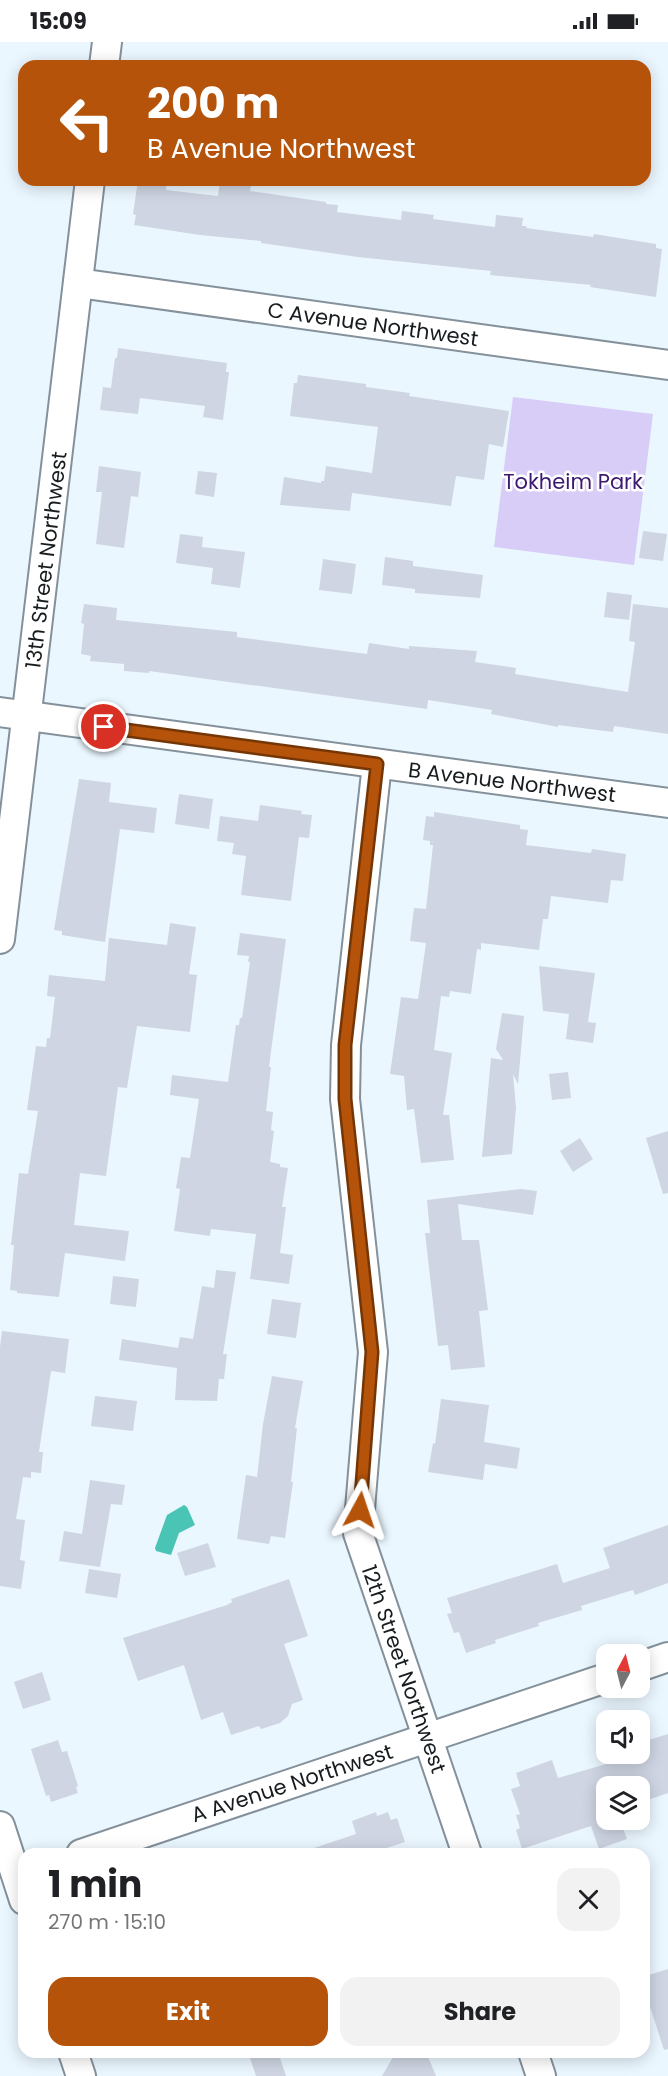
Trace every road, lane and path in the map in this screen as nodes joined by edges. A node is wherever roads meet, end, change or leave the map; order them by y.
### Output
1 (107, 42) edge
2 (105, 60) edge
3 (89, 186) edge
4 (78, 284) junction
5 (668, 364) edge
6 (0, 712) edge
7 (28, 716) junction
8 (377, 764) junction
9 (668, 802) edge
10 (0, 939) edge
11 (668, 1657) edge
12 (650, 1663) edge
13 (596, 1681) edge
14 (428, 1738) junction
15 (0, 1826) edge
16 (99, 1848) edge
17 (465, 1848) edge
18 (16, 1882) edge
19 (75, 2058) edge
20 (535, 2058) edge
21 (81, 2076) edge
22 (541, 2076) edge

1 - 2 street
3 - 4 street, 13th Street Northwest
4 - 5 street, C Avenue Northwest
4 - 7 street, 13th Street Northwest
6 - 7 street, B Avenue Northwest
7 - 8 street, B Avenue Northwest
7 - 10 street, 13th Street Northwest
8 - 9 street, B Avenue Northwest
8 - 14 street, 12th Street Northwest
11 - 12 street
13 - 14 street, A Avenue Northwest
14 - 16 street, A Avenue Northwest
14 - 17 street, 12th Street Northwest
15 - 18 street
19 - 21 street
20 - 22 street

